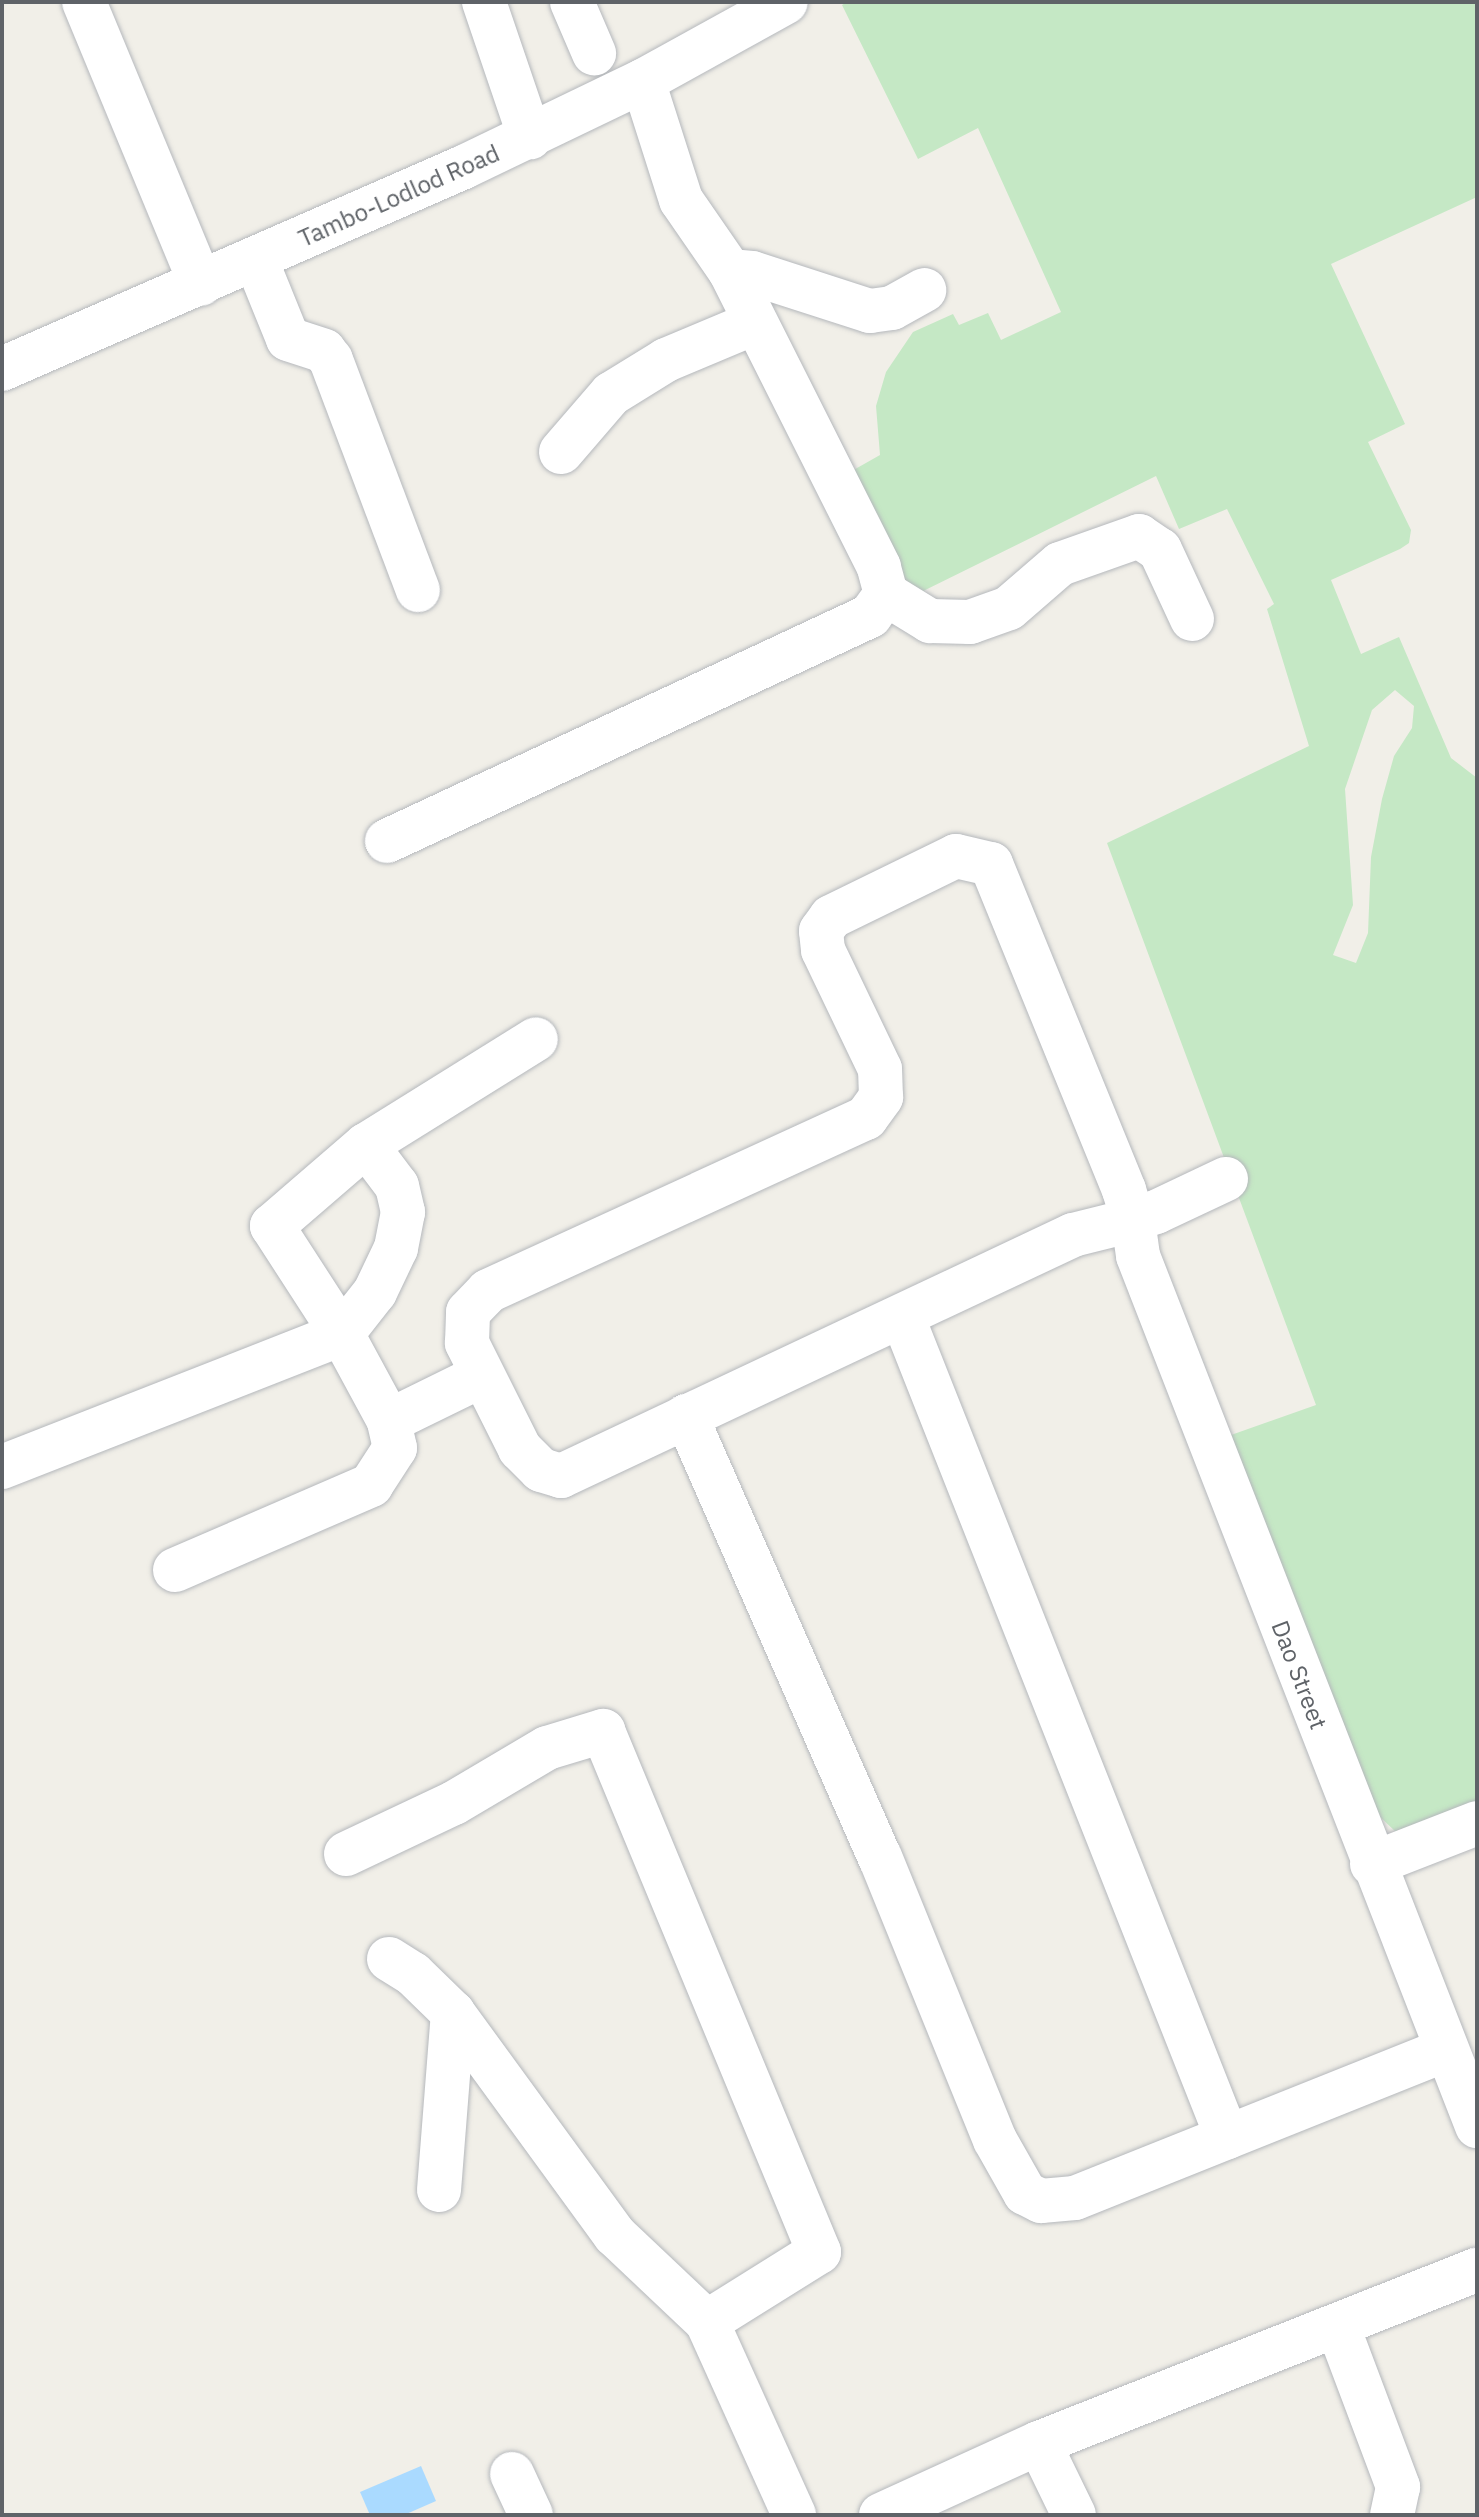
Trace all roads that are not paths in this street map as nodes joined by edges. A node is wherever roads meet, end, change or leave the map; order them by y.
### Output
1 (84, 2) edge
2 (484, 2) edge
3 (572, 2) edge
4 (786, 2) edge
5 (734, 14) edge
6 (594, 53) dead end
7 (643, 81) junction
8 (530, 137) junction
9 (256, 260) junction
10 (730, 271) junction
11 (201, 284) junction
12 (924, 290) dead end
13 (754, 323) junction
14 (2, 369) edge
15 (561, 452) dead end
16 (418, 590) dead end
17 (886, 594) junction
18 (1192, 619) dead end
19 (387, 841) dead end
20 (536, 1039) dead end
21 (366, 1145) junction
22 (1226, 1179) dead end
23 (1133, 1220) junction
24 (903, 1318) junction
25 (342, 1334) junction
26 (481, 1376) junction
27 (686, 1416) junction
28 (389, 1421) junction
29 (2, 1467) edge
30 (175, 1570) dead end
31 (1477, 1823) edge
32 (346, 1854) dead end
33 (1372, 1864) junction
34 (389, 1959) dead end
35 (453, 2013) junction
36 (1445, 2050) junction
37 (1477, 2126) edge
38 (1227, 2137) junction
39 (439, 2190) dead end
40 (1477, 2270) edge
41 (707, 2322) junction
42 (1338, 2327) junction
43 (1039, 2443) junction
44 (512, 2474) dead end
45 (531, 2515) edge
46 (794, 2515) edge
47 (881, 2515) edge
48 (1074, 2515) edge
49 (1392, 2515) edge

1 - 11 street
2 - 8 street
3 - 6 street
4 - 5 street, Tambo-Lodlod Road
5 - 7 street, Tambo-Lodlod Road
7 - 8 street, Tambo-Lodlod Road
7 - 10 street
8 - 9 street, Tambo-Lodlod Road
9 - 11 street, Tambo-Lodlod Road
9 - 16 street
10 - 12 street
10 - 13 street
11 - 14 street, Tambo-Lodlod Road
13 - 15 street
13 - 17 street
17 - 18 street
17 - 19 street
20 - 21 street
21 - 25 street
21 - 25 street
22 - 23 street
23 - 24 street
23 - 26 street, Dao Street
23 - 33 street, Dao Street
24 - 27 street
24 - 38 street
25 - 28 street
25 - 29 street
26 - 27 street
26 - 28 street
27 - 38 street
28 - 30 street
31 - 33 street
32 - 41 street
33 - 36 street, Dao Street
34 - 35 street
35 - 39 street
35 - 41 street
36 - 37 street, Dao Street
36 - 38 street
40 - 42 street
41 - 46 street
42 - 43 street
42 - 49 street
43 - 47 street
43 - 48 street
44 - 45 street

